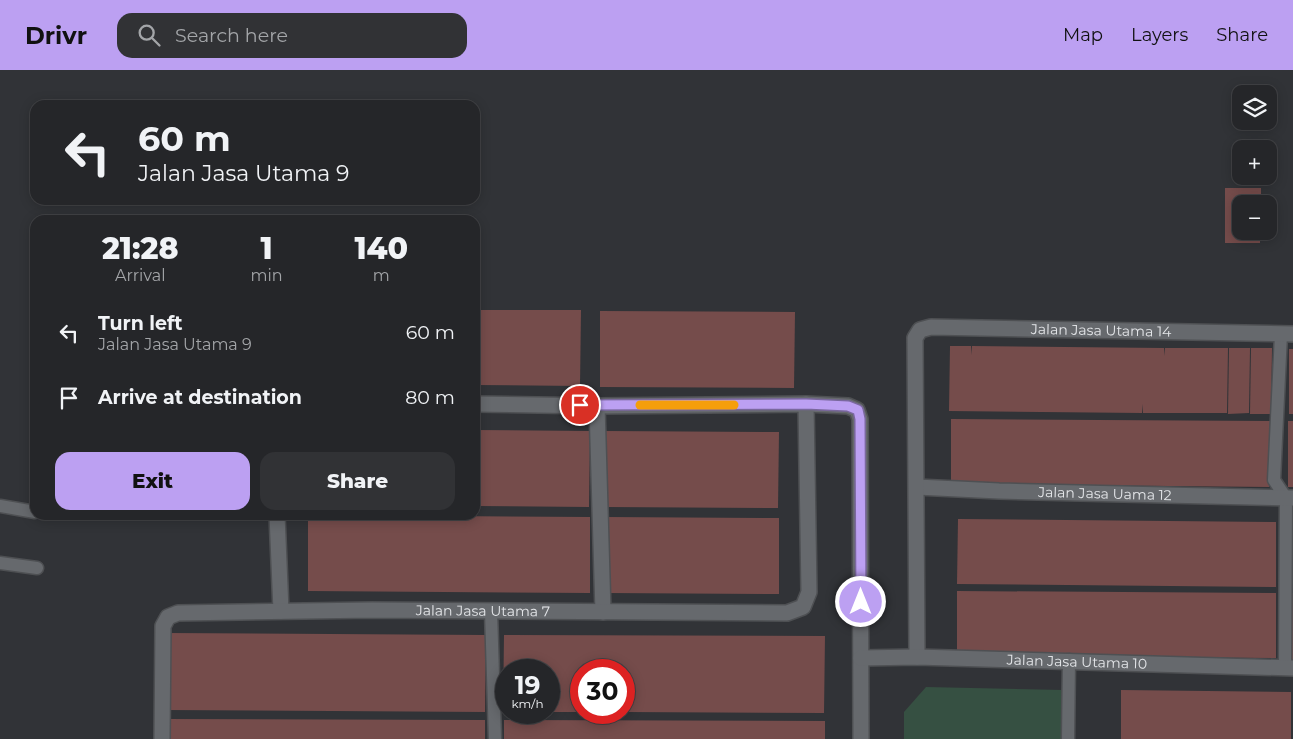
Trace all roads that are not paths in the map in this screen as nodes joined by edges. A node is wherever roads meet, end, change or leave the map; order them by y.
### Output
1 (1287, 334) edge
2 (480, 404) edge
3 (806, 404) junction
4 (597, 406) junction
5 (917, 487) junction
6 (1290, 498) edge
7 (0, 506) edge
8 (30, 511) edge
9 (277, 520) edge
10 (0, 563) edge
11 (37, 568) dead end
12 (282, 611) junction
13 (490, 612) junction
14 (603, 612) junction
15 (917, 657) junction
16 (861, 658) junction
17 (1069, 660) junction
18 (1289, 668) edge
19 (162, 739) edge
20 (495, 739) edge
21 (861, 739) edge
22 (1068, 739) edge

1 - 5 street, Jalan Jasa Utama 14
1 - 6 lane
2 - 4 street
3 - 4 street
3 - 14 street, Jalan Jasa Utama 7
3 - 16 street
4 - 14 street
5 - 6 street, Jalan Jasa Uama 12
5 - 15 street
6 - 18 lane
7 - 8 lane
9 - 12 street
10 - 11 lane
12 - 13 street, Jalan Jasa Utama 7
12 - 19 street, Jalan Jasa Utama 7
13 - 14 street, Jalan Jasa Utama 7
13 - 20 lane
15 - 16 street, Jalan Jasa Utama 10
15 - 17 street, Jalan Jasa Utama 10
16 - 21 street
17 - 18 street, Jalan Jasa Utama 10
17 - 22 lane

